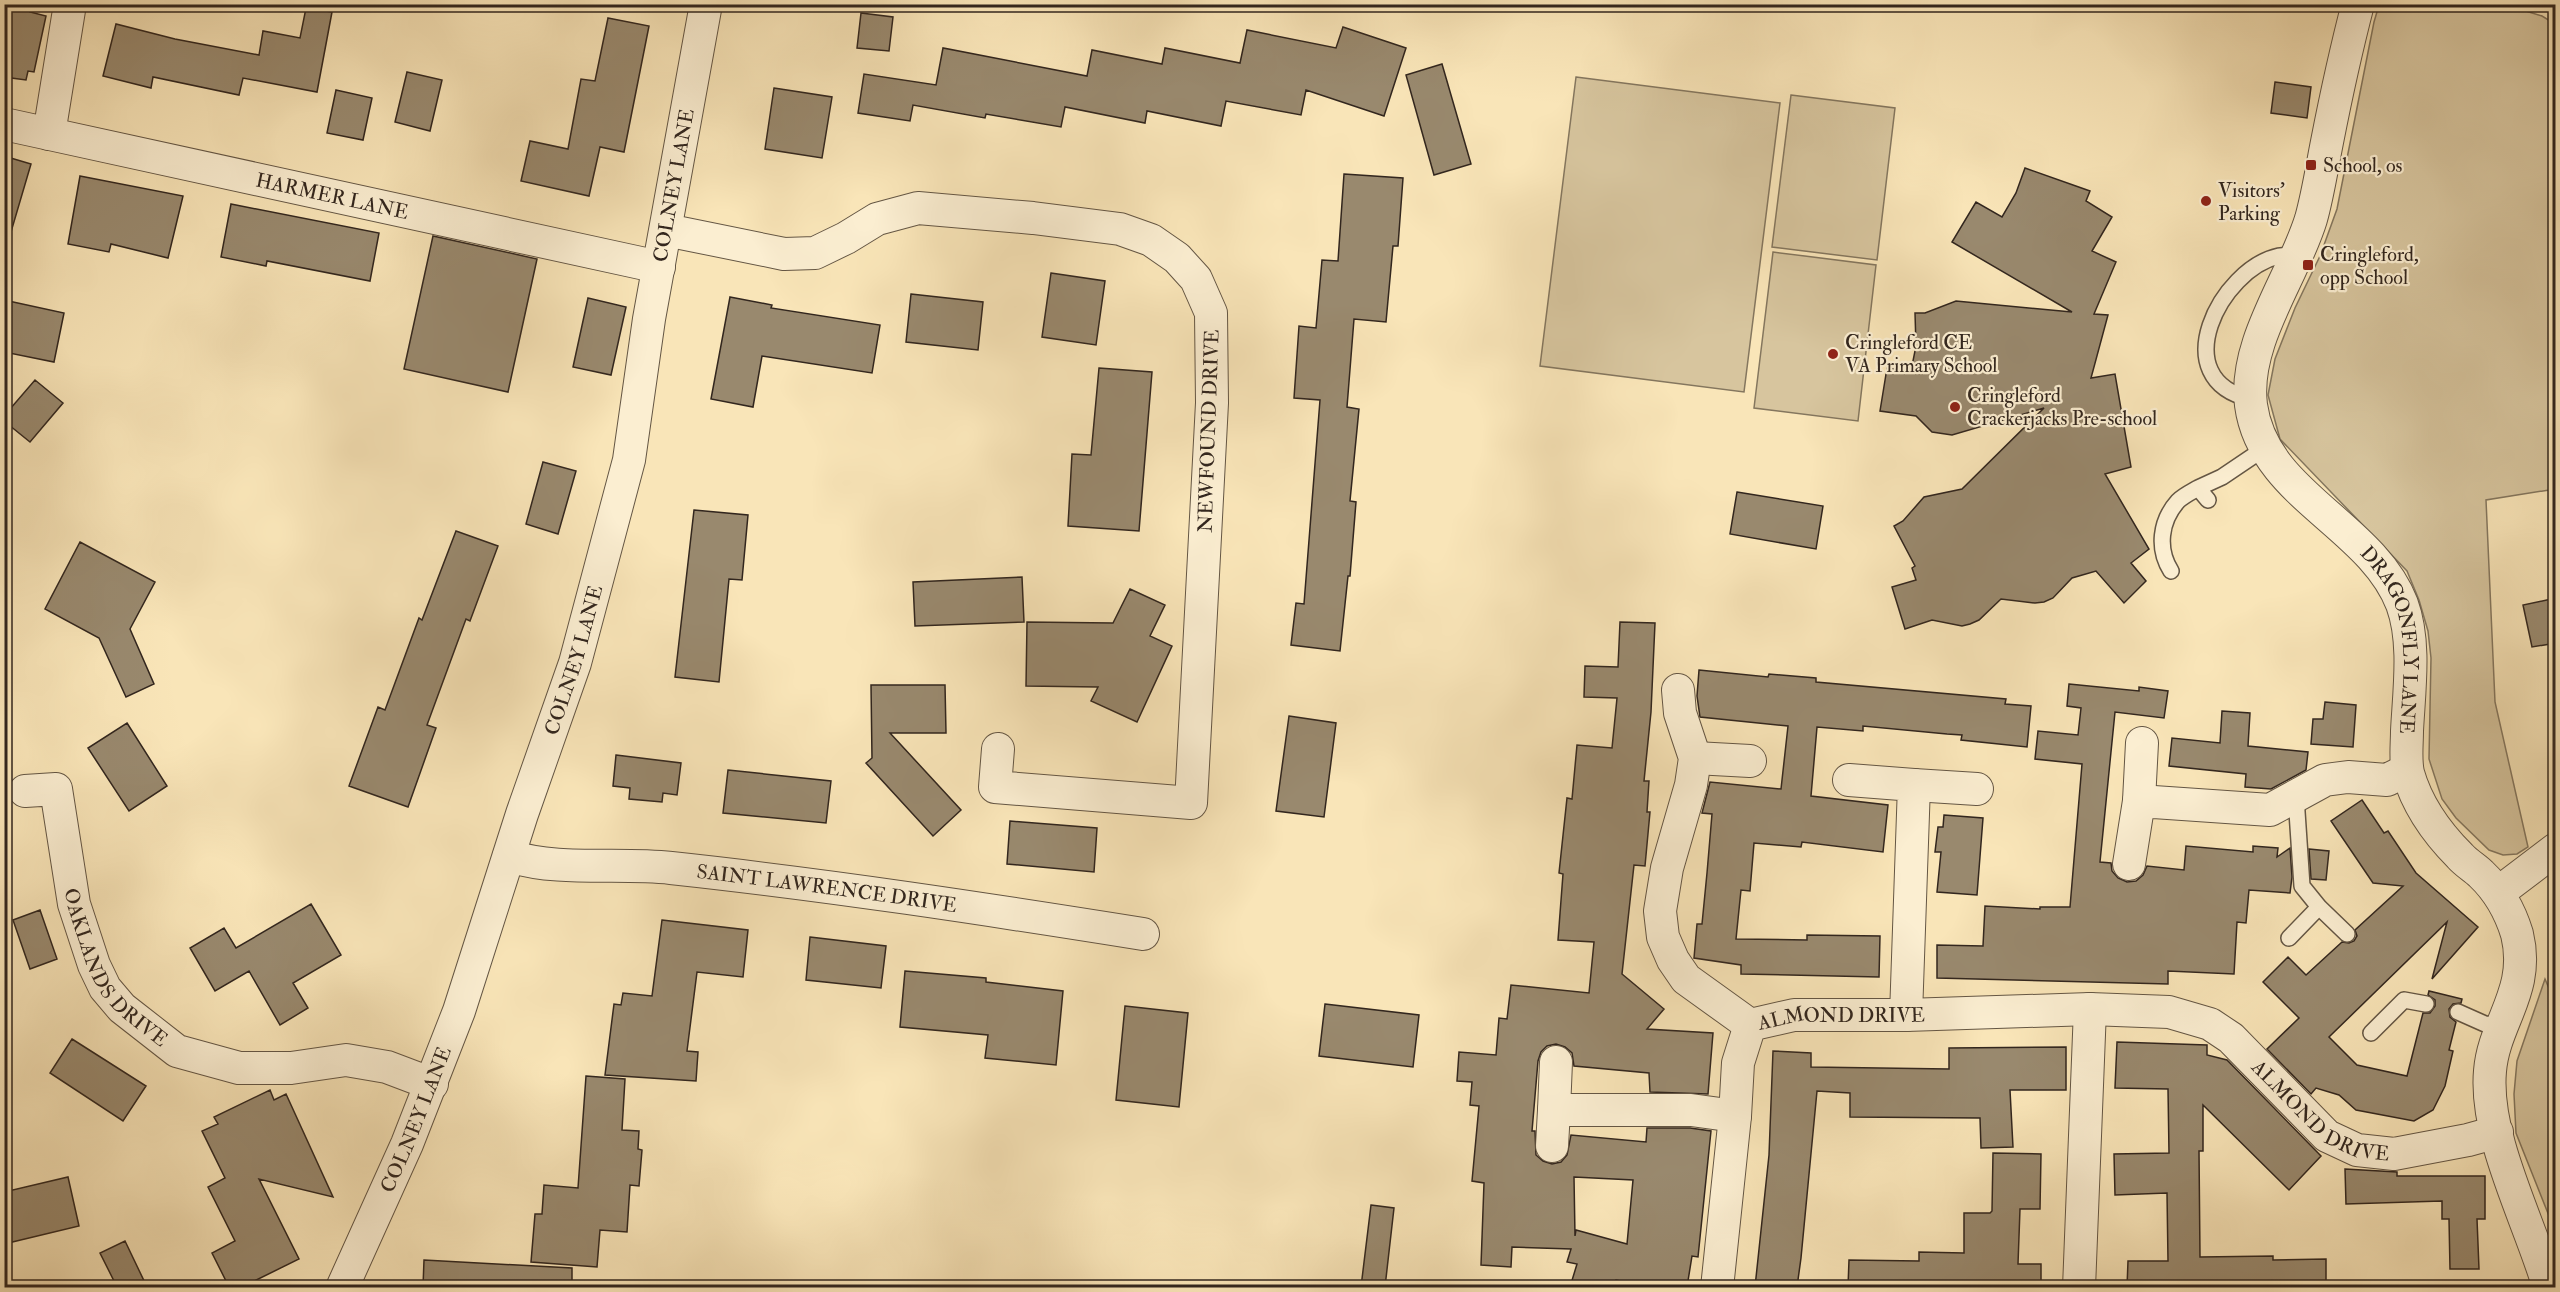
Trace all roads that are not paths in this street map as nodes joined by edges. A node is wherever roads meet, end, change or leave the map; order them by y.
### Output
1 (70, 4) edge
2 (706, 4) edge
3 (2358, 4) edge
4 (4, 124) edge
5 (49, 134) junction
6 (666, 230) junction
7 (2297, 257) junction
8 (659, 267) junction
9 (2251, 399) junction
10 (2265, 448) junction
11 (2198, 488) junction
12 (2208, 500) dead end
13 (2171, 571) dead end
14 (1678, 690) dead end
15 (2142, 743) dead end
16 (998, 748) dead end
17 (1695, 758) junction
18 (1750, 761) dead end
19 (2407, 770) junction
20 (1848, 780) dead end
21 (1914, 785) junction
22 (1977, 789) dead end
23 (25, 791) dead end
24 (2295, 797) junction
25 (2139, 801) junction
26 (2556, 849) edge
27 (509, 856) junction
28 (2129, 864) dead end
29 (2498, 893) junction
30 (2319, 907) junction
31 (1143, 934) dead end
32 (2347, 934) dead end
33 (2289, 938) dead end
34 (2426, 1004) dead end
35 (2090, 1009) junction
36 (2458, 1012) dead end
37 (1906, 1015) junction
38 (1750, 1025) junction
39 (2504, 1027) junction
40 (2371, 1033) dead end
41 (1556, 1062) dead end
42 (432, 1084) junction
43 (1554, 1110) junction
44 (1735, 1116) junction
45 (2497, 1132) junction
46 (1552, 1146) dead end
47 (342, 1287) edge
48 (1716, 1287) edge
49 (2079, 1287) edge
50 (2549, 1287) edge

1 - 5 street
2 - 6 street, COLNEY LANE
3 - 7 street, DRAGONFLY LANE
4 - 5 street, HARMER LANE
5 - 8 street, HARMER LANE
6 - 8 street, COLNEY LANE
6 - 16 street, NEWFOUND DRIVE
7 - 9 street, DRAGONFLY LANE
7 - 9 lane
8 - 27 street, COLNEY LANE
9 - 10 street, DRAGONFLY LANE
10 - 11 lane
10 - 19 street, DRAGONFLY LANE
11 - 12 lane
11 - 13 lane
14 - 17 street
15 - 25 street
17 - 18 street
17 - 38 street
19 - 24 street
19 - 29 street, DRAGONFLY LANE
20 - 21 street
21 - 22 street
21 - 37 street
23 - 42 street, OAKLANDS DRIVE
24 - 25 street
24 - 30 lane
25 - 28 street
26 - 29 street
27 - 31 street, SAINT LAWRENCE DRIVE
27 - 42 street, COLNEY LANE
29 - 39 street, DRAGONFLY LANE
30 - 32 lane
30 - 33 lane
34 - 40 lane
35 - 37 street, ALMOND DRIVE
35 - 45 street, ALMOND DRIVE
35 - 49 street
36 - 39 lane
37 - 38 street, ALMOND DRIVE
38 - 44 street, ALMOND DRIVE
39 - 45 street, DRAGONFLY LANE
41 - 43 street
42 - 47 street, COLNEY LANE
43 - 44 street
43 - 46 street
44 - 48 street, ALMOND DRIVE
45 - 50 street, DRAGONFLY LANE

